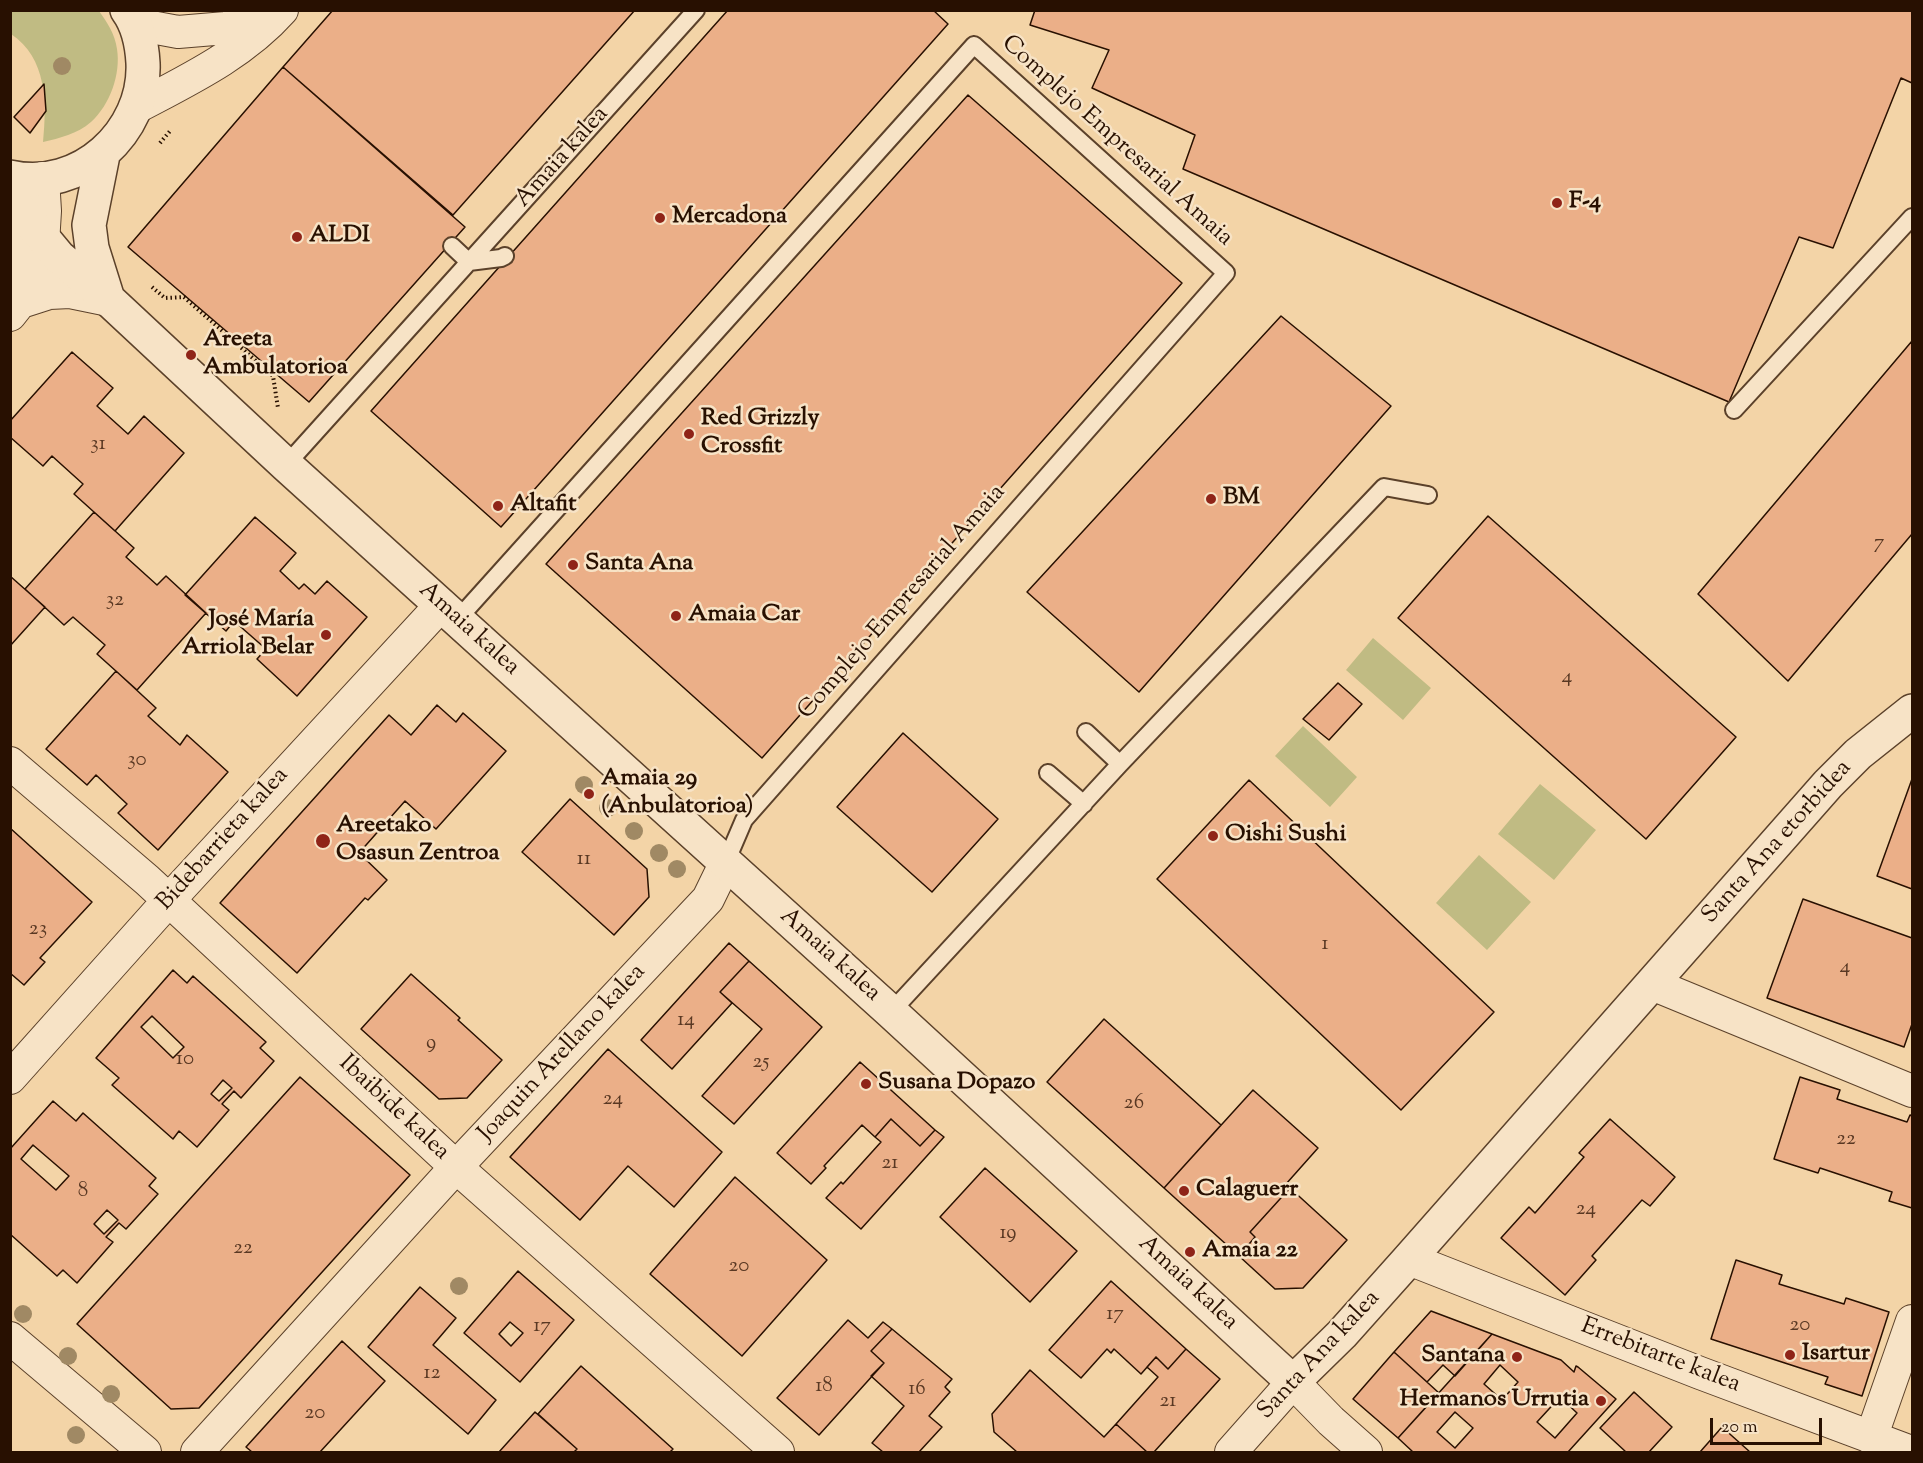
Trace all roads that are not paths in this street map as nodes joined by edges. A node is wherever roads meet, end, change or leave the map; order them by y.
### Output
1 (275, 10) edge
2 (282, 10) edge
3 (696, 10) edge
4 (131, 17) edge
5 (136, 107) junction
6 (103, 155) junction
7 (10, 177) edge
8 (43, 178) junction
9 (10, 198) edge
10 (1912, 217) edge
11 (10, 229) edge
12 (44, 239) junction
13 (452, 246) dead end
14 (505, 256) dead end
15 (469, 262) junction
16 (109, 300) junction
17 (16, 308) edge
18 (1734, 410) dead end
19 (296, 454) junction
20 (1428, 495) dead end
21 (449, 612) junction
22 (1912, 711) edge
23 (1086, 732) dead end
24 (10, 763) edge
25 (1120, 764) junction
26 (1048, 773) dead end
27 (1084, 804) junction
28 (726, 862) junction
29 (169, 900) junction
30 (1652, 984) junction
31 (891, 1012) junction
32 (10, 1078) edge
33 (1912, 1092) edge
34 (456, 1167) junction
35 (1409, 1259) junction
36 (1912, 1321) edge
37 (10, 1338) edge
38 (1293, 1382) junction
39 (1871, 1438) junction
40 (145, 1452) edge
41 (197, 1452) edge
42 (778, 1452) edge
43 (1231, 1452) edge
44 (1366, 1452) edge
45 (1911, 1452) edge

1 - 4 street
2 - 5 street
3 - 15 lane, Amaia kalea
4 - 5 street
5 - 6 street
6 - 8 street
6 - 16 street, Amaia kalea
7 - 8 street
8 - 12 street
9 - 12 street, Amaia kalea
10 - 18 lane
11 - 17 street
12 - 16 street, Amaia kalea
12 - 17 street
13 - 15 lane
14 - 15 lane
15 - 19 lane, Amaia kalea
16 - 17 street
16 - 19 street, Amaia kalea
19 - 21 street, Amaia kalea
20 - 25 lane
21 - 28 street, Amaia kalea
21 - 28 lane, Complejo Empresarial Amaia
21 - 29 street, Bidebarrieta kalea
22 - 30 street, Santa Ana etorbidea
23 - 25 lane
24 - 29 street, Ibaibide kalea
25 - 27 lane
26 - 27 lane
27 - 31 lane
28 - 31 street, Amaia kalea
28 - 34 street, Joaquin Arellano kalea
29 - 32 street, Bidebarrieta kalea
29 - 34 street, Ibaibide kalea
30 - 33 street
30 - 35 street, Santa Ana etorbidea
31 - 38 street, Amaia kalea
34 - 41 street, Joaquin Arellano kalea
34 - 42 street, Ibaibide kalea
35 - 38 street, Santa Ana kalea
35 - 39 street, Errebitarte kalea
36 - 39 street
37 - 40 street
38 - 43 street, Santa Ana kalea
38 - 44 street, Amaia kalea
39 - 45 street, Errebitarte kalea

